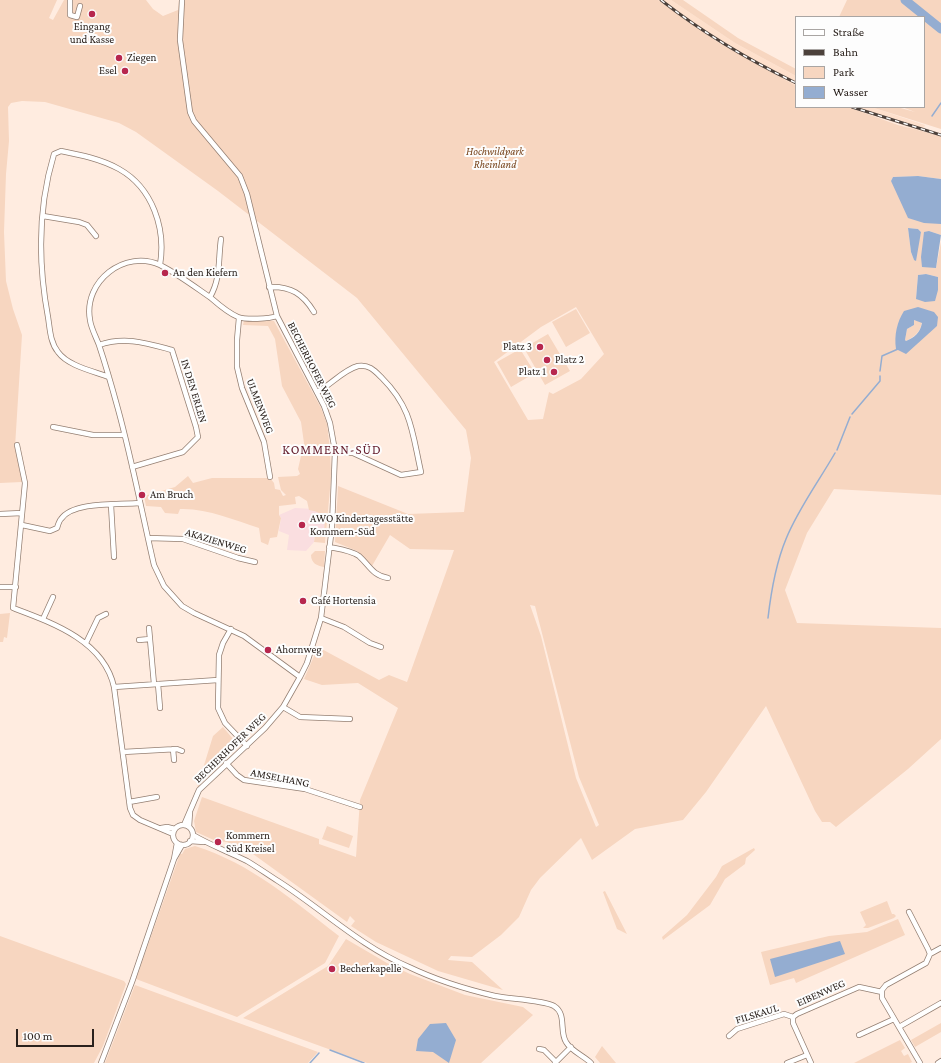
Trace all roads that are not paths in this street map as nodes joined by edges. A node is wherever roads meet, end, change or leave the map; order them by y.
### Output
1 (70, 0) edge
2 (182, 0) edge
3 (80, 6) dead end
4 (43, 216) junction
5 (96, 236) dead end
6 (221, 239) dead end
7 (160, 265) junction
8 (269, 287) junction
9 (210, 297) junction
10 (314, 312) dead end
11 (277, 316) junction
12 (239, 318) junction
13 (99, 345) junction
14 (109, 377) junction
15 (317, 392) junction
16 (53, 427) dead end
17 (124, 435) junction
18 (17, 445) dead end
19 (335, 451) junction
20 (132, 467) junction
21 (270, 477) dead end
22 (139, 503) junction
23 (111, 505) junction
24 (22, 513) junction
25 (0, 514) edge
26 (22, 525) junction
27 (148, 538) junction
28 (329, 547) junction
29 (114, 557) dead end
30 (255, 562) dead end
31 (388, 578) dead end
32 (0, 587) edge
33 (16, 587) junction
34 (53, 597) dead end
35 (106, 614) dead end
36 (321, 618) junction
37 (43, 619) junction
38 (149, 628) dead end
39 (231, 629) junction
40 (150, 639) junction
41 (140, 640) dead end
42 (86, 642) junction
43 (381, 647) dead end
44 (300, 677) junction
45 (218, 680) junction
46 (156, 684) junction
47 (114, 687) junction
48 (282, 707) junction
49 (160, 708) dead end
50 (350, 719) dead end
51 (247, 746) junction
52 (173, 749) junction
53 (182, 751) dead end
54 (122, 752) junction
55 (174, 760) dead end
56 (226, 763) junction
57 (157, 797) dead end
58 (129, 802) junction
59 (360, 807) dead end
60 (187, 826) junction
61 (174, 831) junction
62 (193, 835) junction
63 (190, 841) junction
64 (204, 842) junction
65 (180, 844) junction
66 (909, 912) dead end
67 (941, 948) edge
68 (930, 954) junction
69 (882, 992) junction
70 (941, 1003) edge
71 (793, 1017) junction
72 (894, 1019) junction
73 (899, 1027) junction
74 (859, 1035) dead end
75 (729, 1036) dead end
76 (571, 1047) junction
77 (539, 1049) dead end
78 (807, 1055) junction
79 (941, 1061) edge
80 (555, 1062) edge
81 (101, 1063) edge
82 (592, 1063) edge
83 (787, 1063) edge
84 (811, 1063) edge
85 (920, 1063) edge
86 (938, 1063) edge

1 - 3 street
2 - 8 street, BECHERHOFER WEG
4 - 5 street
4 - 7 street
4 - 14 street
6 - 9 street
7 - 9 street
7 - 13 street
8 - 10 street
8 - 11 street, BECHERHOFER WEG
9 - 12 street
11 - 12 street
11 - 15 street, BECHERHOFER WEG
12 - 21 street, ULMENWEG
13 - 14 street
13 - 20 street, IN DEN ERLEN
14 - 17 street
15 - 19 street, BECHERHOFER WEG
15 - 19 street
16 - 17 street
17 - 20 street
18 - 24 street
19 - 28 street, BECHERHOFER WEG
20 - 22 street
22 - 23 street
22 - 27 street
23 - 26 street
23 - 29 street
24 - 25 street
24 - 26 street
26 - 33 street
27 - 30 street, AKAZIENWEG
27 - 39 street
28 - 31 street
28 - 36 street, BECHERHOFER WEG
32 - 33 street
33 - 37 street
34 - 37 street
35 - 42 street
36 - 43 street
36 - 44 street, BECHERHOFER WEG
37 - 42 street
38 - 40 street
39 - 44 street
39 - 45 street
40 - 41 street
40 - 46 street
42 - 47 street
44 - 48 street, BECHERHOFER WEG
45 - 46 street
45 - 51 street
46 - 47 street
46 - 49 street
47 - 54 street
48 - 50 street
48 - 51 street, BECHERHOFER WEG
51 - 56 street, BECHERHOFER WEG
52 - 53 street
52 - 54 street
52 - 55 street
54 - 58 street
56 - 59 street, AMSELHANG
56 - 60 street, BECHERHOFER WEG
57 - 58 street
58 - 61 street
60 - 61 street
60 - 62 street
61 - 65 street
62 - 63 street
62 - 64 street
63 - 64 street
63 - 65 street
64 - 76 street
65 - 81 street
66 - 68 street
67 - 68 street
68 - 69 street
69 - 71 street, EIBENWEG
69 - 72 street
70 - 73 street
71 - 75 street, FILSKAUL
71 - 78 street, EIBENWEG
72 - 73 street
72 - 74 street
73 - 85 street
76 - 80 street
76 - 82 street
77 - 80 street
78 - 83 street
78 - 84 street, EIBENWEG
79 - 86 street

